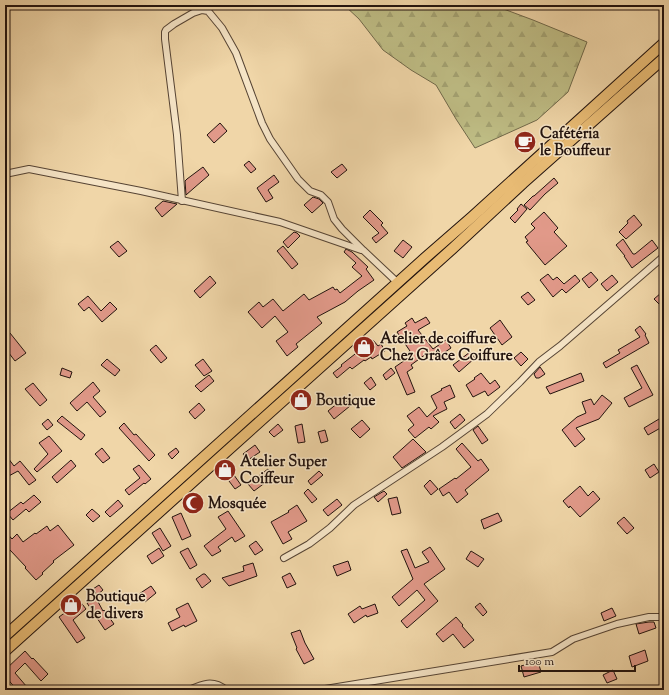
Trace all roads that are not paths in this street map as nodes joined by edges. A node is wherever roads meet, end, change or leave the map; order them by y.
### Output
1 (664, 42) edge
2 (664, 58) edge
3 (5, 174) edge
4 (182, 201) junction
5 (363, 250) junction
6 (664, 256) edge
7 (398, 283) junction
8 (284, 558) dead end
9 (41, 604) junction
10 (48, 613) junction
11 (664, 617) edge
12 (5, 636) edge
13 (5, 651) edge
14 (189, 690) edge
15 (226, 690) edge
16 (319, 690) edge

1 - 7 main road
2 - 10 main road
3 - 4 street
4 - 5 street
4 - 5 street
5 - 7 street
6 - 8 street
7 - 9 main road
9 - 10 main road
9 - 12 main road
10 - 13 main road
11 - 16 street
14 - 15 street

